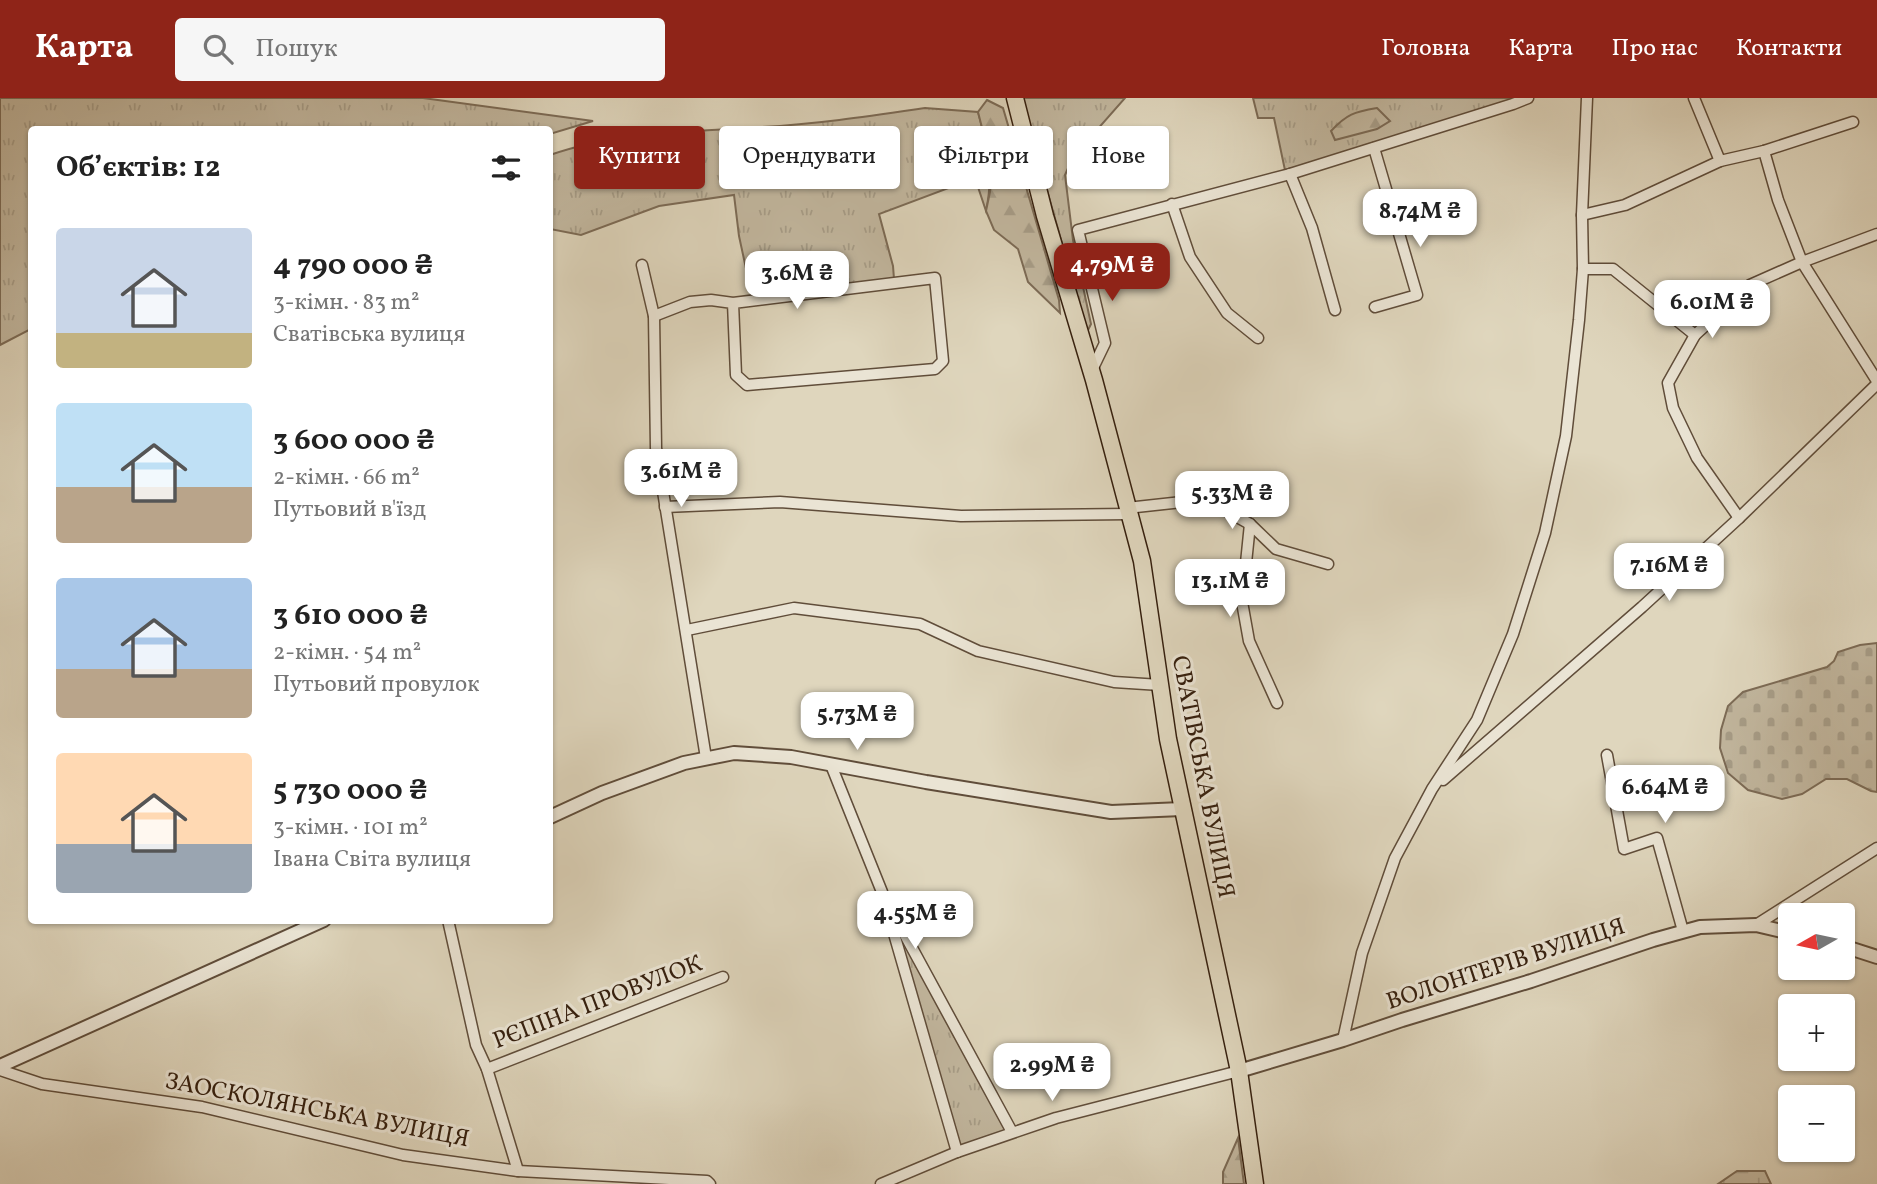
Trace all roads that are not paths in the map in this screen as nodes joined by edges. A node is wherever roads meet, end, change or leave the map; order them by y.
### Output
1 (1015, 98) edge
2 (1528, 98) edge
3 (1587, 98) edge
4 (1694, 98) edge
5 (1853, 122) dead end
6 (1374, 148) junction
7 (1764, 151) junction
8 (1720, 161) junction
9 (1290, 174) junction
10 (1172, 204) junction
11 (1582, 215) junction
12 (1877, 234) edge
13 (1802, 262) junction
14 (642, 265) dead end
15 (1583, 269) junction
16 (733, 303) junction
17 (1375, 307) dead end
18 (1335, 310) dead end
19 (654, 316) junction
20 (1695, 335) junction
21 (1258, 338) dead end
22 (1091, 371) junction
23 (1877, 382) edge
24 (665, 507) junction
25 (1128, 511) junction
26 (1739, 517) junction
27 (1250, 524) junction
28 (1328, 565) dead end
29 (687, 630) junction
30 (1160, 685) junction
31 (1277, 703) dead end
32 (1607, 755) dead end
33 (706, 758) junction
34 (831, 765) junction
35 (1432, 789) junction
36 (1182, 809) junction
37 (553, 816) edge
38 (1877, 848) edge
39 (882, 892) junction
40 (315, 924) edge
41 (449, 924) edge
42 (1756, 925) junction
43 (1778, 930) edge
44 (1683, 932) junction
45 (1855, 950) edge
46 (1877, 957) edge
47 (723, 977) dead end
48 (1343, 1041) junction
49 (0, 1068) edge
50 (487, 1069) junction
51 (1239, 1071) junction
52 (1012, 1132) junction
53 (957, 1152) junction
54 (518, 1171) junction
55 (710, 1184) edge
56 (881, 1184) edge
57 (1255, 1184) edge

1 - 22 main road, СВАТІВСЬКА ВУЛИЦЯ
2 - 6 street
3 - 11 street
4 - 8 street
5 - 7 street
6 - 9 street
6 - 17 street
7 - 8 street
7 - 13 street
8 - 11 street
9 - 10 street
9 - 18 street
10 - 21 street
10 - 22 street
11 - 15 street
12 - 13 street
13 - 20 street
13 - 23 street
14 - 19 street
15 - 20 street
15 - 35 street
16 - 16 street
16 - 19 street
19 - 24 street
20 - 26 street
22 - 25 main road, СВАТІВСЬКА ВУЛИЦЯ
23 - 26 street
24 - 25 street
24 - 29 street
25 - 27 street
25 - 30 main road, СВАТІВСЬКА ВУЛИЦЯ
26 - 35 street
27 - 28 street
27 - 31 street
29 - 30 street
29 - 33 street
30 - 36 main road, СВАТІВСЬКА ВУЛИЦЯ
32 - 44 street
33 - 34 street
33 - 37 street
34 - 36 street
34 - 39 street
35 - 48 street
36 - 51 main road, СВАТІВСЬКА ВУЛИЦЯ
38 - 42 street
39 - 52 street
39 - 53 street
40 - 49 street
41 - 50 street
42 - 43 street, ВОЛОНТЕРІВ ВУЛИЦЯ
42 - 44 street, ВОЛОНТЕРІВ ВУЛИЦЯ
44 - 48 street, ВОЛОНТЕРІВ ВУЛИЦЯ
45 - 46 street
47 - 50 street, РЄПІНА ПРОВУЛОК
48 - 51 street, ВОЛОНТЕРІВ ВУЛИЦЯ
49 - 54 street, ЗАОСКОЛЯНСЬКА ВУЛИЦЯ
50 - 54 street
51 - 52 street
51 - 57 main road, СВАТІВСЬКА ВУЛИЦЯ
52 - 53 street
53 - 56 street
54 - 55 street, ЗАОСКОЛЯНСЬКА ВУЛИЦЯ

